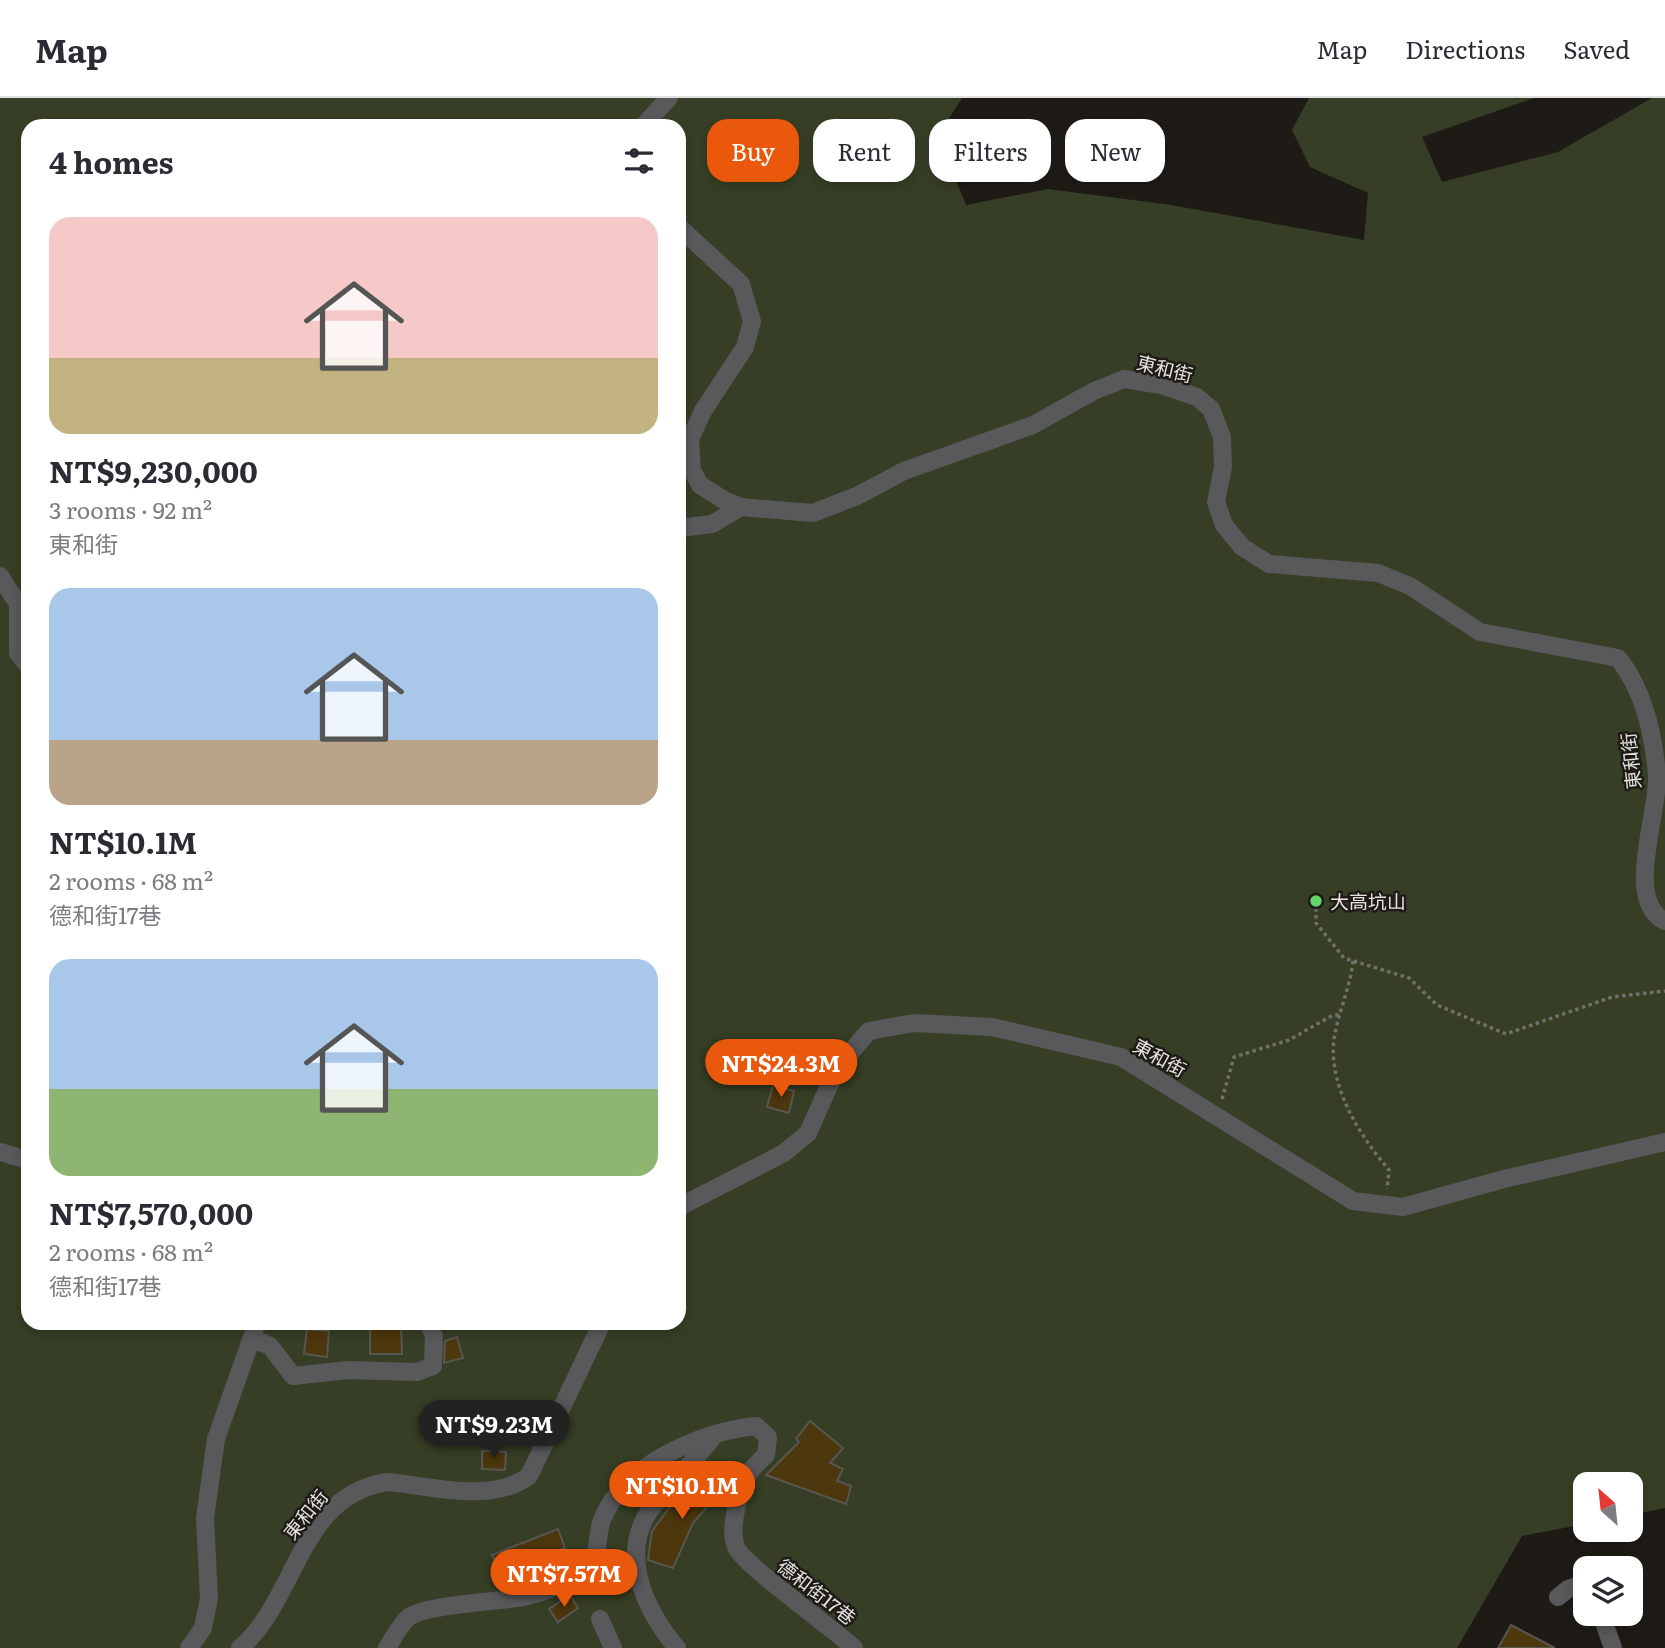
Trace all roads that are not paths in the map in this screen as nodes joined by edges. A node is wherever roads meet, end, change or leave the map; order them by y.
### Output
1 (669, 98) edge
2 (650, 119) edge
3 (686, 233) edge
4 (741, 507) junction
5 (686, 527) edge
6 (0, 576) edge
7 (21, 657) edge
8 (1665, 922) edge
9 (1665, 1142) edge
10 (0, 1152) edge
11 (21, 1158) edge
12 (686, 1203) edge
13 (255, 1330) edge
14 (431, 1330) edge
15 (599, 1330) edge
16 (716, 1434) junction
17 (1573, 1587) edge
18 (1558, 1598) dead end
19 (600, 1619) dead end
20 (1605, 1626) edge
21 (189, 1648) edge
22 (240, 1648) edge
23 (387, 1648) edge
24 (612, 1648) edge
25 (677, 1648) edge
26 (854, 1648) edge
27 (1613, 1648) edge

1 - 2 street
3 - 4 street, 東和街
4 - 5 street
4 - 8 street, 東和街
6 - 7 street
9 - 12 street, 東和街
10 - 11 street
13 - 14 street
13 - 21 street
15 - 22 street, 東和街
16 - 23 street, 德和街17巷
16 - 25 street
16 - 26 street, 德和街17巷
17 - 18 street
19 - 24 street
20 - 27 street

